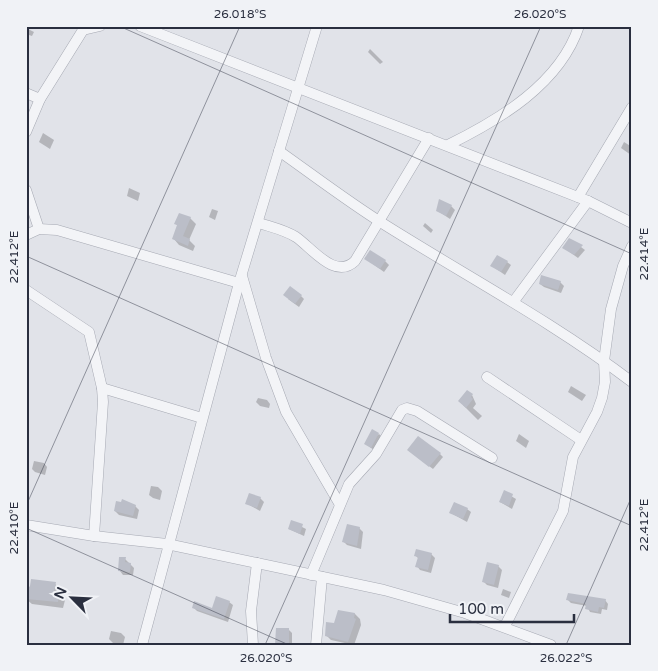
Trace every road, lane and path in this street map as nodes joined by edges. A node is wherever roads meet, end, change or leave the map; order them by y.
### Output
1 (100, 26) edge
2 (140, 26) edge
3 (317, 26) edge
4 (579, 26) edge
5 (298, 88) junction
6 (26, 93) edge
7 (40, 99) junction
8 (632, 107) edge
9 (26, 132) edge
10 (430, 138) junction
11 (448, 145) junction
12 (279, 151) junction
13 (26, 190) edge
14 (583, 199) junction
15 (379, 222) junction
16 (632, 222) edge
17 (259, 223) junction
18 (39, 229) junction
19 (26, 235) edge
20 (632, 246) edge
21 (241, 280) junction
22 (26, 290) edge
23 (514, 301) junction
24 (604, 361) junction
25 (487, 377) dead end
26 (632, 382) edge
27 (102, 388) junction
28 (202, 418) junction
29 (581, 440) junction
30 (492, 458) dead end
31 (339, 503) junction
32 (26, 525) edge
33 (94, 536) junction
34 (168, 544) junction
35 (257, 564) junction
36 (317, 576) junction
37 (505, 626) junction
38 (549, 644) edge
39 (142, 645) edge
40 (253, 645) edge
41 (316, 645) edge

1 - 7 street
2 - 5 street
3 - 5 street
4 - 11 street
5 - 10 street
5 - 12 street
6 - 7 street
7 - 9 street
8 - 14 street
10 - 11 street
10 - 15 street
11 - 14 street
12 - 15 street
12 - 17 street
13 - 18 street
14 - 16 street
14 - 23 street
15 - 17 street
15 - 23 street
17 - 21 street
18 - 19 street
18 - 21 street
20 - 24 street
21 - 28 street
21 - 31 street
22 - 27 street
23 - 24 street
24 - 26 street
24 - 29 street
25 - 29 street
27 - 28 street
27 - 33 street
28 - 34 street
29 - 37 street
30 - 31 street
31 - 36 street
32 - 33 street
33 - 34 street
34 - 35 street
34 - 39 street
35 - 36 street
35 - 40 street
36 - 37 street
36 - 41 street
37 - 38 street

